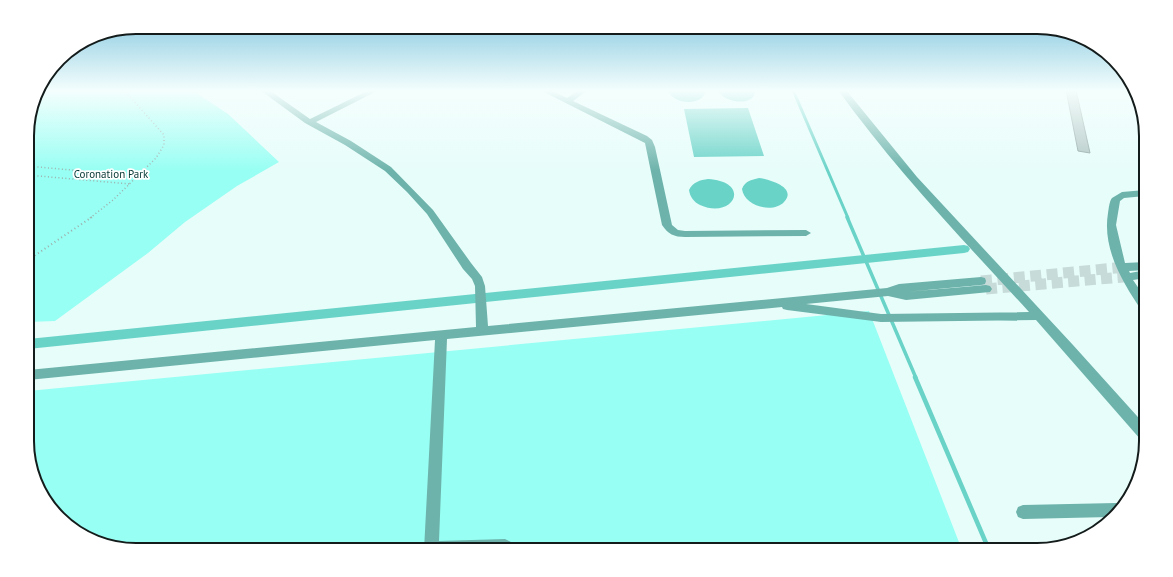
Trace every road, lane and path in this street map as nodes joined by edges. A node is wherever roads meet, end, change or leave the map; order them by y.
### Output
1 (148, 117) edge
2 (303, 117) edge
3 (320, 117) edge
4 (600, 117) edge
5 (862, 117) edge
6 (310, 122) junction
7 (34, 167) edge
8 (34, 176) edge
9 (138, 176) junction
10 (130, 184) junction
11 (1139, 194) edge
12 (806, 233) dead end
13 (34, 256) edge
14 (1139, 266) edge
15 (1126, 267) tunnel mouth
16 (1139, 275) edge
17 (1134, 276) tunnel mouth
18 (983, 285) tunnel mouth
19 (1139, 297) edge
20 (767, 304) junction
21 (1039, 316) junction
22 (482, 331) junction
23 (441, 335) junction
24 (34, 374) edge
25 (1139, 428) edge
26 (1112, 510) edge
27 (1023, 512) dead end
28 (431, 543) edge

1 - 9 path
2 - 6 street
3 - 6 street
4 - 12 street
5 - 21 street
6 - 22 street
7 - 9 path
8 - 10 path
9 - 10 path
10 - 13 path
11 - 19 street
14 - 15 street
16 - 17 street
18 - 20 street
20 - 21 street
20 - 22 street
21 - 25 street
22 - 23 street
23 - 24 street
23 - 28 street
26 - 27 street

